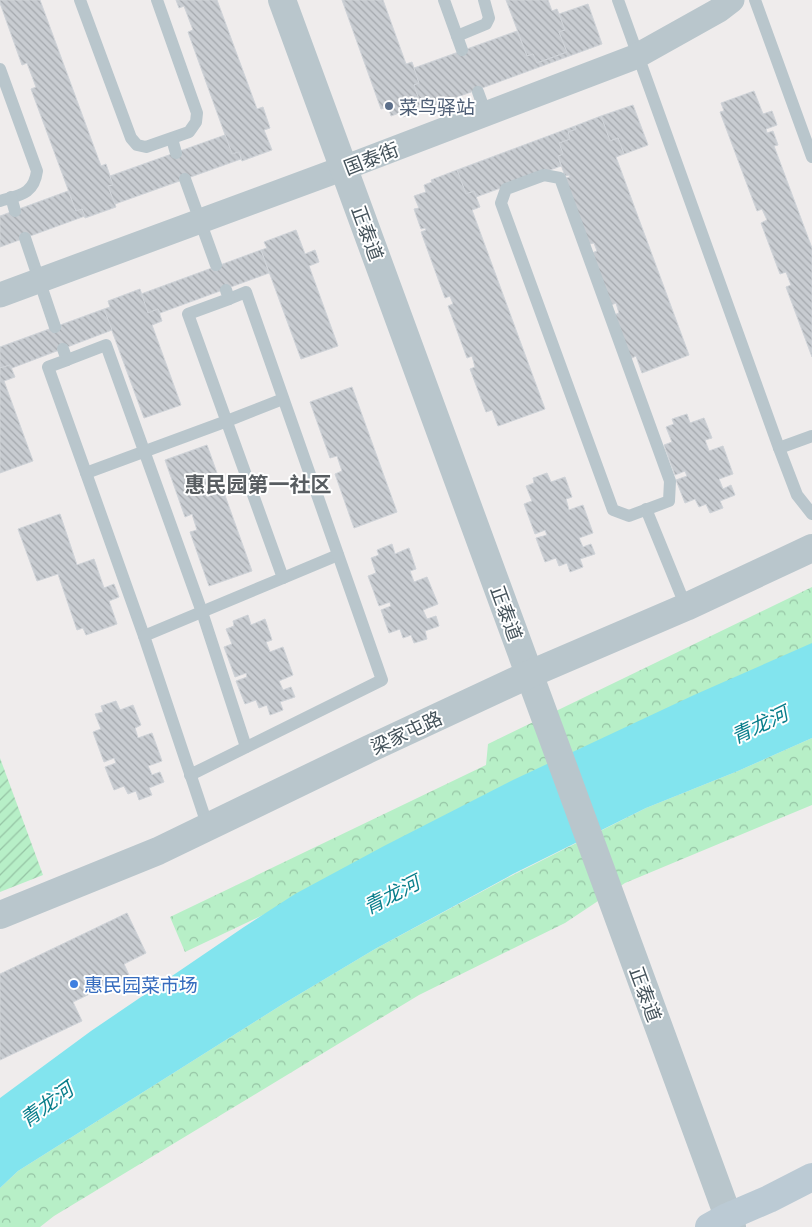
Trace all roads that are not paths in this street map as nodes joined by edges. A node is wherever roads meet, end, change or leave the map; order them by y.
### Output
1 (80, 0) edge
2 (157, 0) edge
3 (282, 0) edge
4 (444, 0) edge
5 (484, 0) edge
6 (618, 0) edge
7 (732, 0) edge
8 (755, 0) edge
9 (457, 36) junction
10 (462, 50) dead end
11 (638, 55) junction
12 (0, 69) edge
13 (172, 139) junction
14 (176, 152) dead end
15 (812, 157) edge
16 (344, 168) junction
17 (186, 179) dead end
18 (5, 199) edge
19 (15, 210) dead end
20 (200, 221) junction
21 (25, 238) dead end
22 (216, 265) dead end
23 (39, 281) junction
24 (0, 295) edge
25 (55, 327) dead end
26 (283, 399) junction
27 (227, 421) junction
28 (812, 436) edge
29 (779, 448) junction
30 (144, 451) junction
31 (86, 473) junction
32 (646, 509) junction
33 (812, 514) edge
34 (812, 548) edge
35 (338, 555) junction
36 (283, 578) junction
37 (686, 607) junction
38 (202, 612) junction
39 (144, 636) junction
40 (530, 674) junction
41 (246, 747) junction
42 (190, 775) junction
43 (208, 827) junction
44 (0, 916) edge
45 (812, 1177) edge
46 (723, 1224) edge

1 - 13 lane
2 - 13 lane
3 - 16 street, 正泰道
4 - 9 lane
5 - 9 lane
6 - 11 lane
7 - 11 street, 国泰街
8 - 15 lane
9 - 10 lane
11 - 16 street, 国泰街
11 - 29 lane
12 - 18 lane
13 - 14 lane
16 - 20 street, 国泰街
16 - 40 street, 正泰道
17 - 20 lane
18 - 19 lane
20 - 22 lane
20 - 23 street, 国泰街
21 - 23 lane
23 - 24 street, 国泰街
23 - 25 lane
26 - 27 lane
26 - 27 lane
26 - 35 lane
27 - 30 lane
27 - 36 lane
28 - 29 lane
29 - 33 lane
30 - 31 lane
30 - 31 lane
30 - 38 lane
31 - 39 lane
32 - 32 lane
32 - 37 lane
34 - 37 street, 梁家屯路
35 - 36 lane
35 - 41 lane
36 - 38 lane
37 - 40 street, 梁家屯路
38 - 39 lane
38 - 41 lane
39 - 42 lane
40 - 43 street, 梁家屯路
40 - 46 street, 正泰道
41 - 42 lane
42 - 43 lane
43 - 44 street, 梁家屯路
45 - 46 main road

